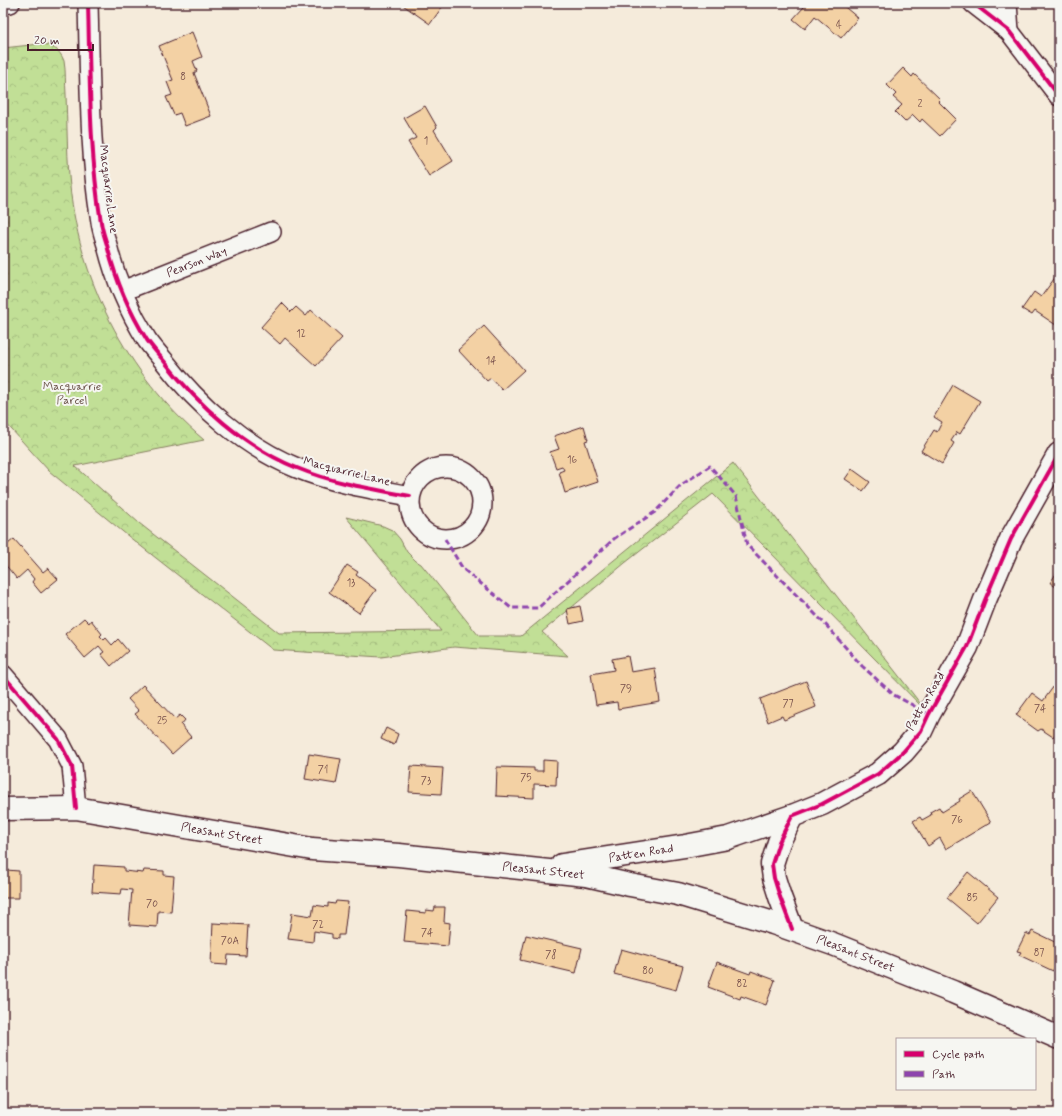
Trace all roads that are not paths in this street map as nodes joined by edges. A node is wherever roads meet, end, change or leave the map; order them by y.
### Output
1 (10, 3) edge
2 (88, 3) edge
3 (973, 3) edge
4 (1007, 3) edge
5 (3, 4) edge
6 (1009, 31) junction
7 (1059, 96) edge
8 (271, 232) dead end
9 (122, 291) junction
10 (1059, 454) edge
11 (410, 496) dead end
12 (3, 675) edge
13 (76, 808) junction
14 (3, 809) edge
15 (792, 816) junction
16 (535, 869) junction
17 (792, 929) junction
18 (1059, 1038) edge

1 - 5 street
2 - 9 street, Macquarrie Lane
3 - 6 street
4 - 6 street
6 - 7 street
8 - 9 street, Pearson Way
9 - 11 street, Macquarrie Lane
10 - 15 main road, Patten Road
12 - 13 street
13 - 14 main road, Pleasant Street
13 - 16 main road, Pleasant Street
15 - 16 main road, Patten Road
15 - 17 main road
16 - 17 main road, Pleasant Street
17 - 18 main road, Pleasant Street

